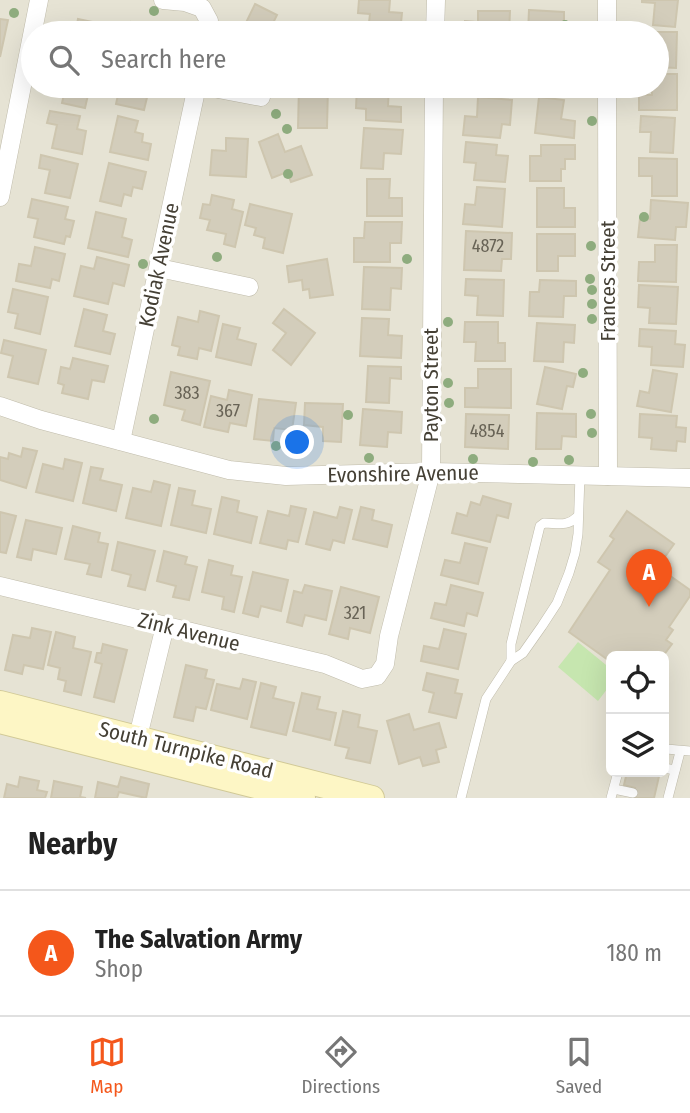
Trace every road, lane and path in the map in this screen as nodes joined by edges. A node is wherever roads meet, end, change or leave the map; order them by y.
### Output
1 (39, 0) edge
2 (163, 0) edge
3 (436, 0) edge
4 (607, 0) edge
5 (206, 6) edge
6 (34, 21) edge
7 (435, 21) edge
8 (607, 21) edge
9 (21, 81) edge
10 (195, 98) edge
11 (434, 98) edge
12 (607, 98) edge
13 (3, 162) edge
14 (0, 197) edge
15 (159, 268) junction
16 (249, 287) dead end
17 (0, 406) edge
18 (121, 441) junction
19 (431, 472) junction
20 (580, 475) junction
21 (608, 475) junction
22 (690, 478) edge
23 (577, 517) junction
24 (0, 586) edge
25 (165, 625) junction
26 (511, 662) junction
27 (377, 676) joint
28 (0, 703) edge
29 (0, 721) edge
30 (135, 747) junction
31 (685, 751) edge
32 (669, 769) edge
33 (675, 771) junction
34 (613, 793) edge
35 (633, 793) dead end
36 (303, 798) edge
37 (372, 798) edge
38 (461, 798) edge
39 (668, 798) edge

1 - 6 street
2 - 5 street
3 - 7 street
4 - 8 street
9 - 13 street
10 - 15 street, Kodiak Avenue
11 - 19 street, Payton Street
12 - 21 street, Frances Street
13 - 14 street
15 - 16 street
15 - 18 street, Kodiak Avenue
17 - 18 street, Evonshire Avenue
18 - 19 street, Evonshire Avenue
19 - 20 street, Evonshire Avenue
19 - 27 street, Payton Street
20 - 21 street, Evonshire Avenue
20 - 23 lane
21 - 22 street, Evonshire Avenue
23 - 26 lane
23 - 26 lane
24 - 25 street, Zink Avenue
25 - 27 street, Zink Avenue
25 - 30 street
26 - 38 lane
28 - 30 street, South Turnpike Road
29 - 30 street, South Turnpike Road
30 - 36 street, South Turnpike Road
30 - 37 street, South Turnpike Road
31 - 33 lane
32 - 33 lane
33 - 39 lane
34 - 35 lane

